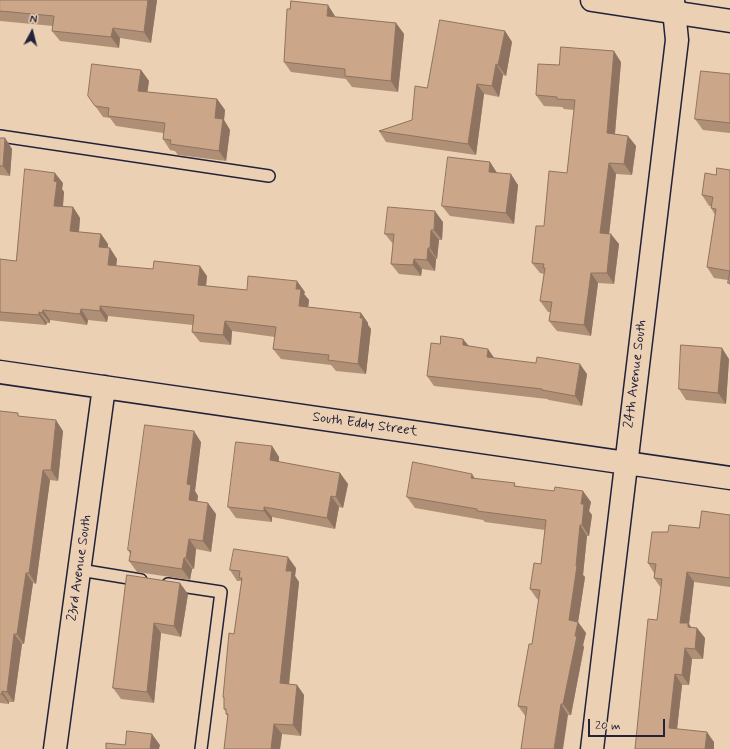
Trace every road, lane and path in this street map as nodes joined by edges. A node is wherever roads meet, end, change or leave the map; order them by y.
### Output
1 (592, 0) edge
2 (674, 6) edge
3 (730, 21) edge
4 (0, 136) edge
5 (269, 176) dead end
6 (0, 372) edge
7 (104, 387) junction
8 (625, 463) junction
9 (730, 478) edge
10 (80, 570) junction
11 (55, 749) edge
12 (200, 749) edge
13 (592, 749) edge

1 - 2 street
2 - 3 street
2 - 8 street, 24th Avenue South
4 - 5 lane
6 - 7 street, South Eddy Street
7 - 8 street, South Eddy Street
7 - 10 street, 23rd Avenue South
8 - 9 street, South Eddy Street
8 - 13 street, 24th Avenue South
10 - 11 street, 23rd Avenue South
10 - 12 lane

